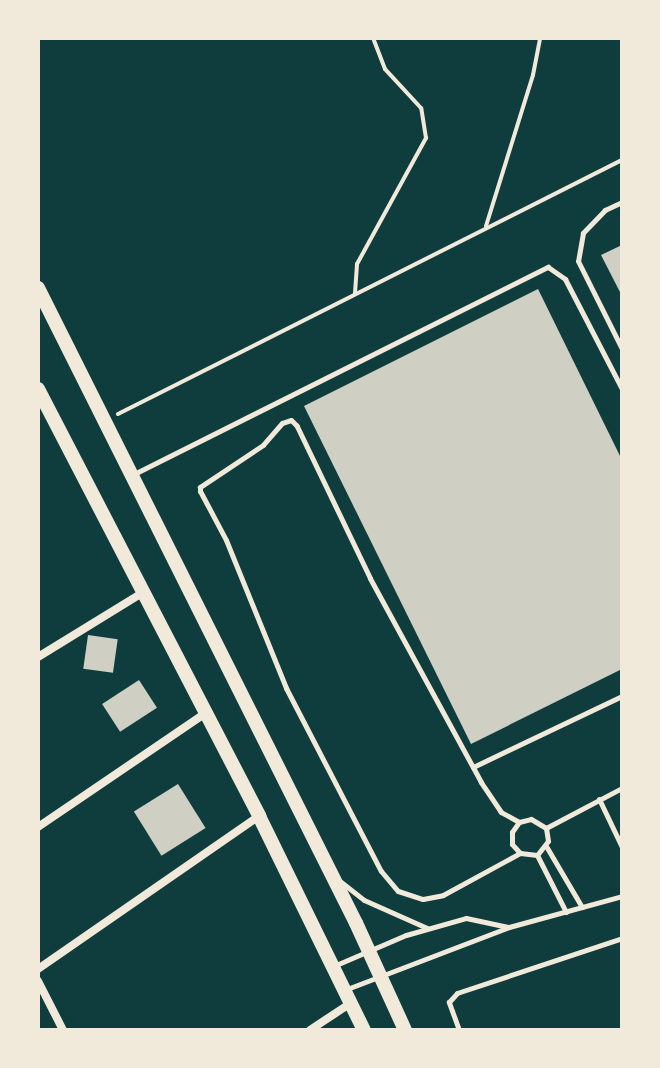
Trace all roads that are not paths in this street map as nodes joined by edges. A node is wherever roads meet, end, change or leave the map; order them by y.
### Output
1 (622, 202) edge
2 (38, 288) edge
3 (622, 349) edge
4 (38, 389) edge
5 (622, 389) edge
6 (133, 475) junction
7 (142, 593) junction
8 (38, 657) edge
9 (622, 696) edge
10 (206, 713) junction
11 (473, 767) junction
12 (622, 788) edge
13 (599, 799) junction
14 (259, 816) junction
15 (519, 822) junction
16 (38, 827) edge
17 (546, 828) junction
18 (546, 846) junction
19 (622, 847) edge
20 (520, 853) junction
21 (537, 855) junction
22 (328, 871) junction
23 (622, 896) edge
24 (582, 907) junction
25 (566, 912) junction
26 (509, 927) junction
27 (428, 928) junction
28 (622, 938) edge
29 (368, 950) junction
30 (333, 966) junction
31 (38, 969) edge
32 (380, 975) junction
33 (38, 981) edge
34 (348, 996) junction
35 (63, 1030) edge
36 (310, 1030) edge
37 (364, 1030) edge
38 (405, 1030) edge
39 (459, 1030) edge

1 - 3 lane
2 - 6 main road
4 - 7 main road
5 - 6 lane
6 - 22 main road
7 - 8 street
7 - 10 main road
9 - 11 lane
10 - 14 main road
10 - 16 street
11 - 15 lane
11 - 20 lane
12 - 13 lane
13 - 17 lane
13 - 19 lane
14 - 30 main road
14 - 31 street
15 - 17 lane
15 - 20 lane
17 - 18 lane
18 - 21 lane
18 - 24 lane
20 - 21 lane
21 - 25 lane
22 - 27 lane
22 - 29 main road
23 - 24 lane
24 - 25 lane
25 - 26 lane
26 - 27 lane
26 - 32 lane
27 - 29 lane
28 - 39 lane
29 - 30 lane
29 - 32 main road
30 - 34 main road
32 - 34 lane
32 - 38 main road
33 - 35 street
34 - 36 street
34 - 37 main road

